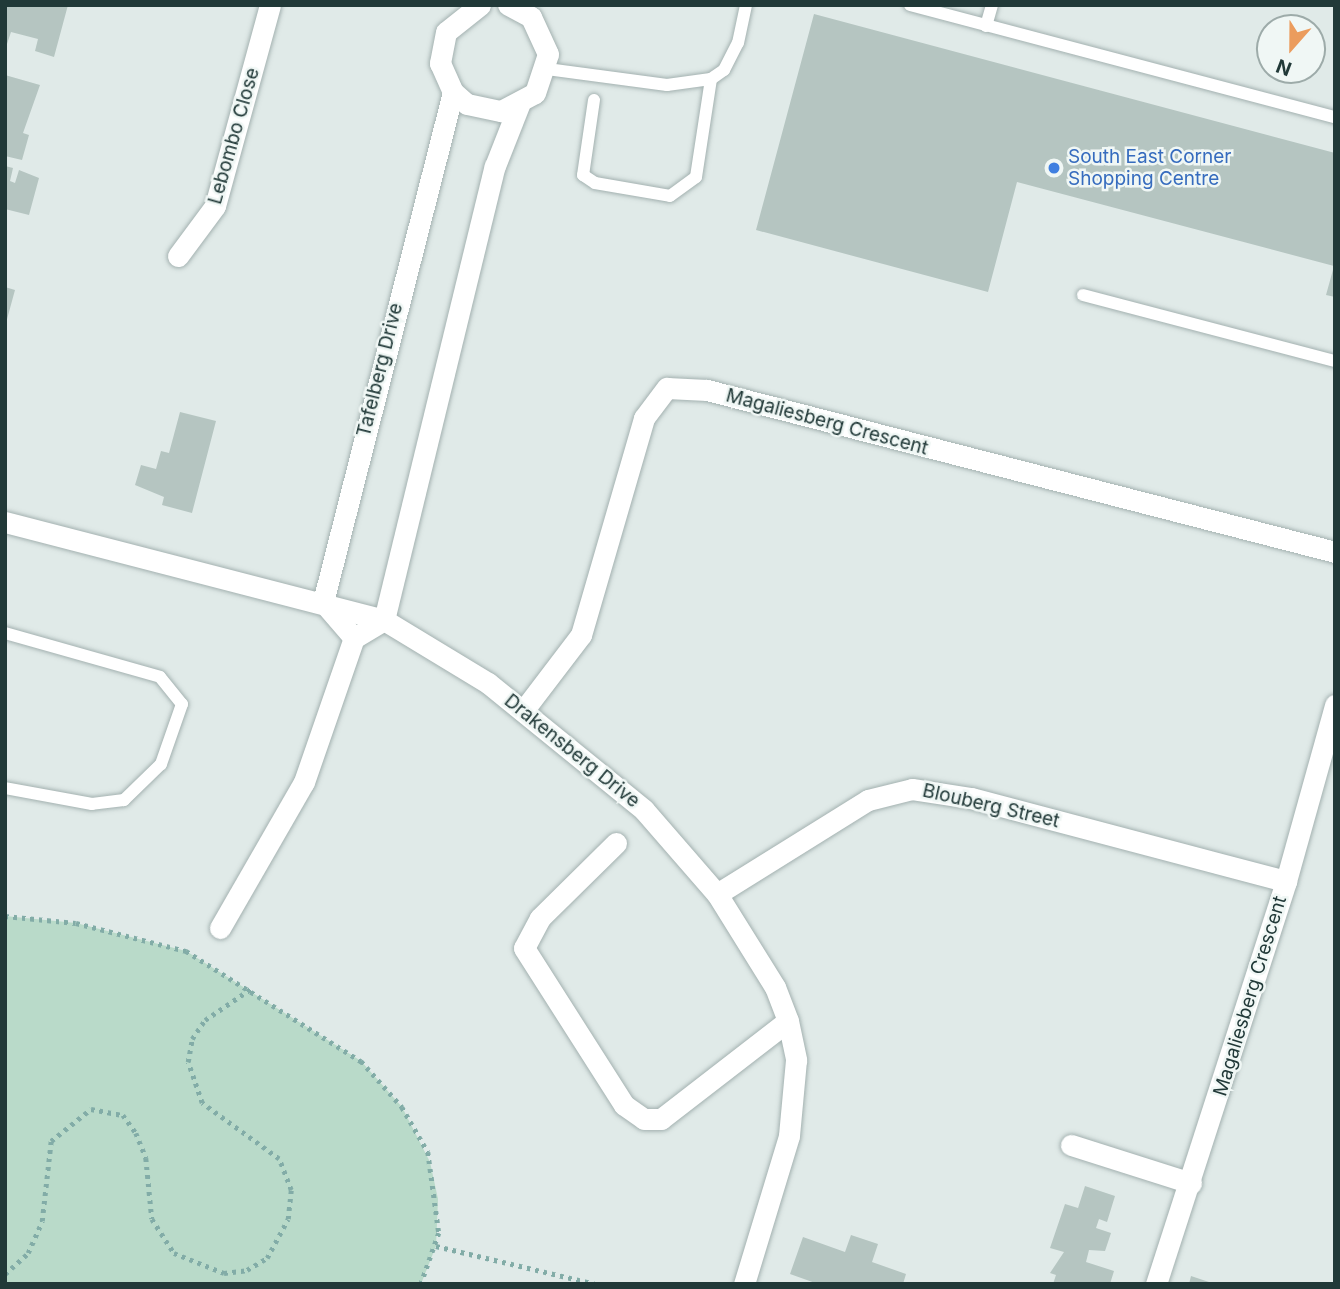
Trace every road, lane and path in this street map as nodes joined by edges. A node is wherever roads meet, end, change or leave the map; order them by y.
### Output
1 (270, 5) edge
2 (480, 5) edge
3 (508, 5) edge
4 (746, 5) edge
5 (910, 5) edge
6 (992, 5) edge
7 (532, 11) edge
8 (986, 26) junction
9 (547, 69) junction
10 (711, 79) junction
11 (453, 92) junction
12 (594, 100) dead end
13 (519, 106) junction
14 (1335, 117) edge
15 (178, 256) dead end
16 (1083, 295) dead end
17 (1335, 361) edge
18 (5, 522) edge
19 (1335, 552) edge
20 (323, 602) junction
21 (384, 620) junction
22 (5, 633) edge
23 (354, 638) junction
24 (1335, 705) edge
25 (523, 711) junction
26 (5, 788) edge
27 (616, 843) dead end
28 (1286, 881) junction
29 (717, 894) junction
30 (5, 916) edge
31 (220, 928) dead end
32 (252, 988) junction
33 (788, 1021) junction
34 (1071, 1145) dead end
35 (1191, 1183) junction
36 (436, 1246) junction
37 (5, 1274) edge
38 (421, 1284) edge
39 (595, 1284) edge
40 (744, 1284) edge
41 (1156, 1284) edge

1 - 15 street, Lebombo Close
2 - 11 street
3 - 7 street
4 - 10 lane
5 - 8 lane
6 - 8 lane
7 - 9 street
8 - 14 lane
9 - 10 lane
9 - 13 street
10 - 12 lane
11 - 13 street
11 - 20 street, Tafelberg Drive
13 - 21 street
16 - 17 lane
18 - 20 street, Drakensberg Drive
19 - 25 street, Magaliesberg Crescent
20 - 21 street, Drakensberg Drive
20 - 23 street
21 - 23 street
21 - 25 street, Drakensberg Drive
22 - 26 lane
23 - 31 street
24 - 28 street, Magaliesberg Crescent
25 - 29 street, Drakensberg Drive
27 - 33 street
28 - 29 street, Blouberg Street
28 - 35 street, Magaliesberg Crescent
29 - 33 street, Drakensberg Drive
30 - 32 path
32 - 36 path
32 - 37 path
33 - 40 street, Drakensberg Drive
34 - 35 street
35 - 41 street, Magaliesberg Crescent
36 - 38 path
36 - 39 path

